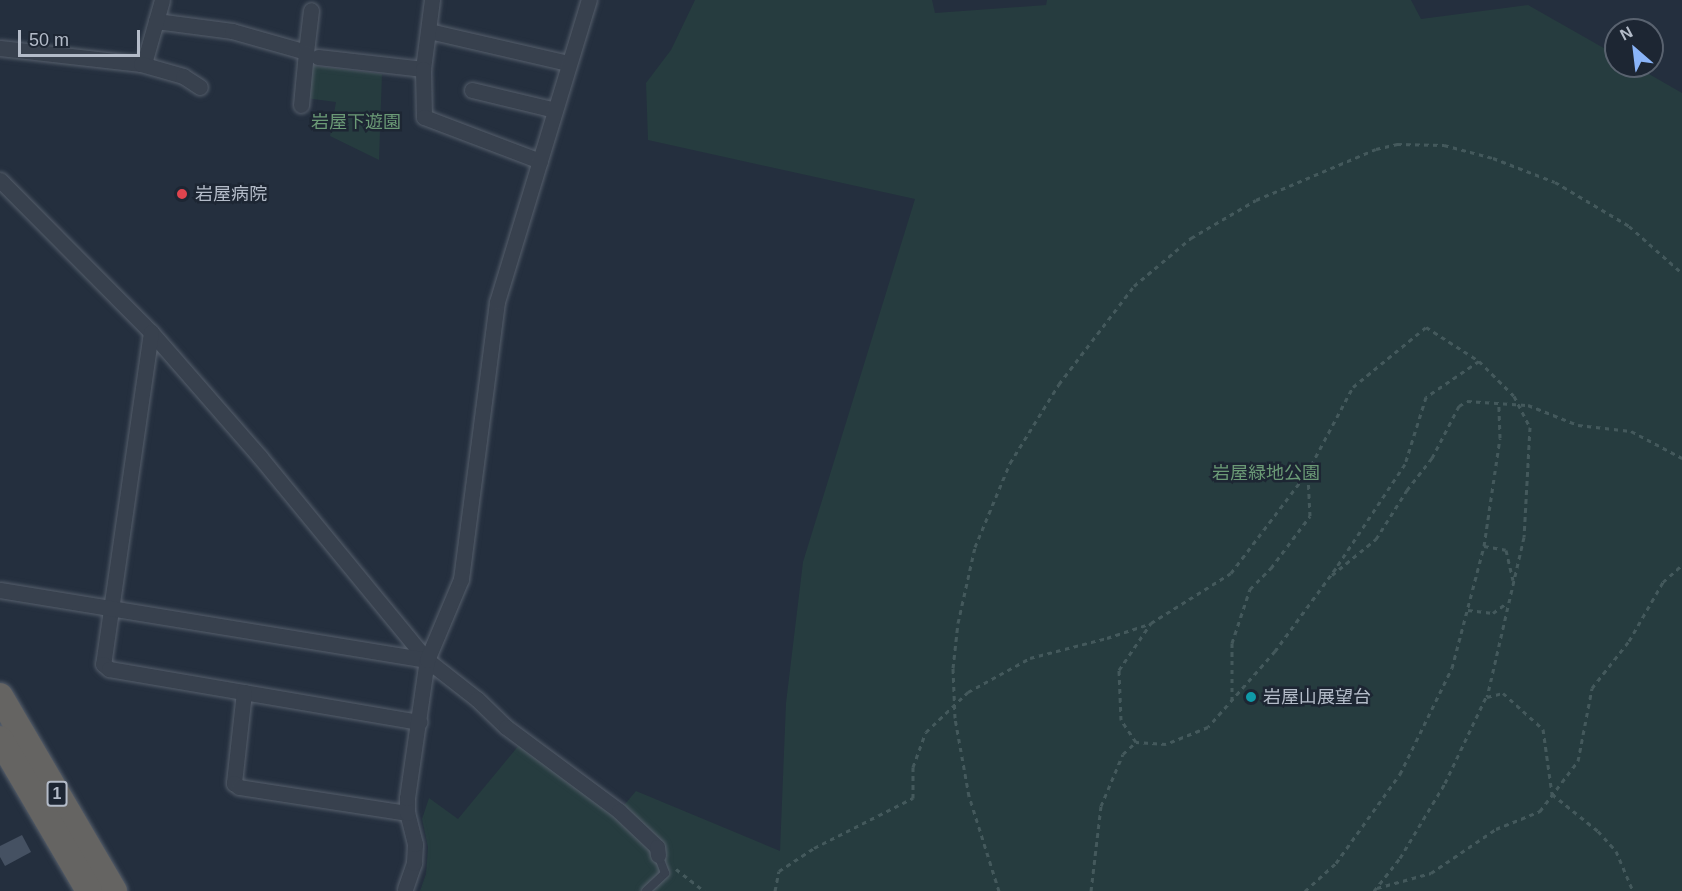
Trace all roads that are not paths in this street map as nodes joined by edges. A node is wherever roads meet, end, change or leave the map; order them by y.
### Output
1 (162, 0) edge
2 (432, 0) edge
3 (589, 0) edge
4 (311, 10) dead end
5 (156, 21) junction
6 (429, 31) junction
7 (0, 48) edge
8 (312, 54) junction
9 (568, 63) junction
10 (141, 64) junction
11 (423, 69) junction
12 (200, 87) dead end
13 (472, 90) dead end
14 (301, 105) dead end
15 (555, 110) junction
16 (540, 161) junction
17 (0, 180) edge
18 (7, 193) edge
19 (151, 332) junction
20 (0, 590) edge
21 (111, 610) junction
22 (427, 660) junction
23 (244, 692) junction
24 (0, 696) edge
25 (420, 722) junction
26 (0, 739) edge
27 (407, 813) junction
28 (658, 855) joint
29 (405, 889) dead end
30 (89, 891) edge
31 (114, 891) edge
32 (646, 891) edge

1 - 5 street
2 - 6 street
3 - 9 street
4 - 8 street
5 - 8 street
5 - 10 street
6 - 9 street
6 - 11 street
7 - 10 street
8 - 11 street
8 - 14 street
9 - 15 street
10 - 12 street
11 - 16 street
13 - 15 street
15 - 16 street
16 - 22 street
17 - 18 street
18 - 19 street
19 - 21 street
19 - 22 street
20 - 21 street
21 - 22 street
21 - 23 street
22 - 25 street
22 - 28 street
23 - 25 street
23 - 27 street
24 - 31 highway, 1
25 - 27 street
26 - 30 highway, 1
27 - 29 street
28 - 32 lane

